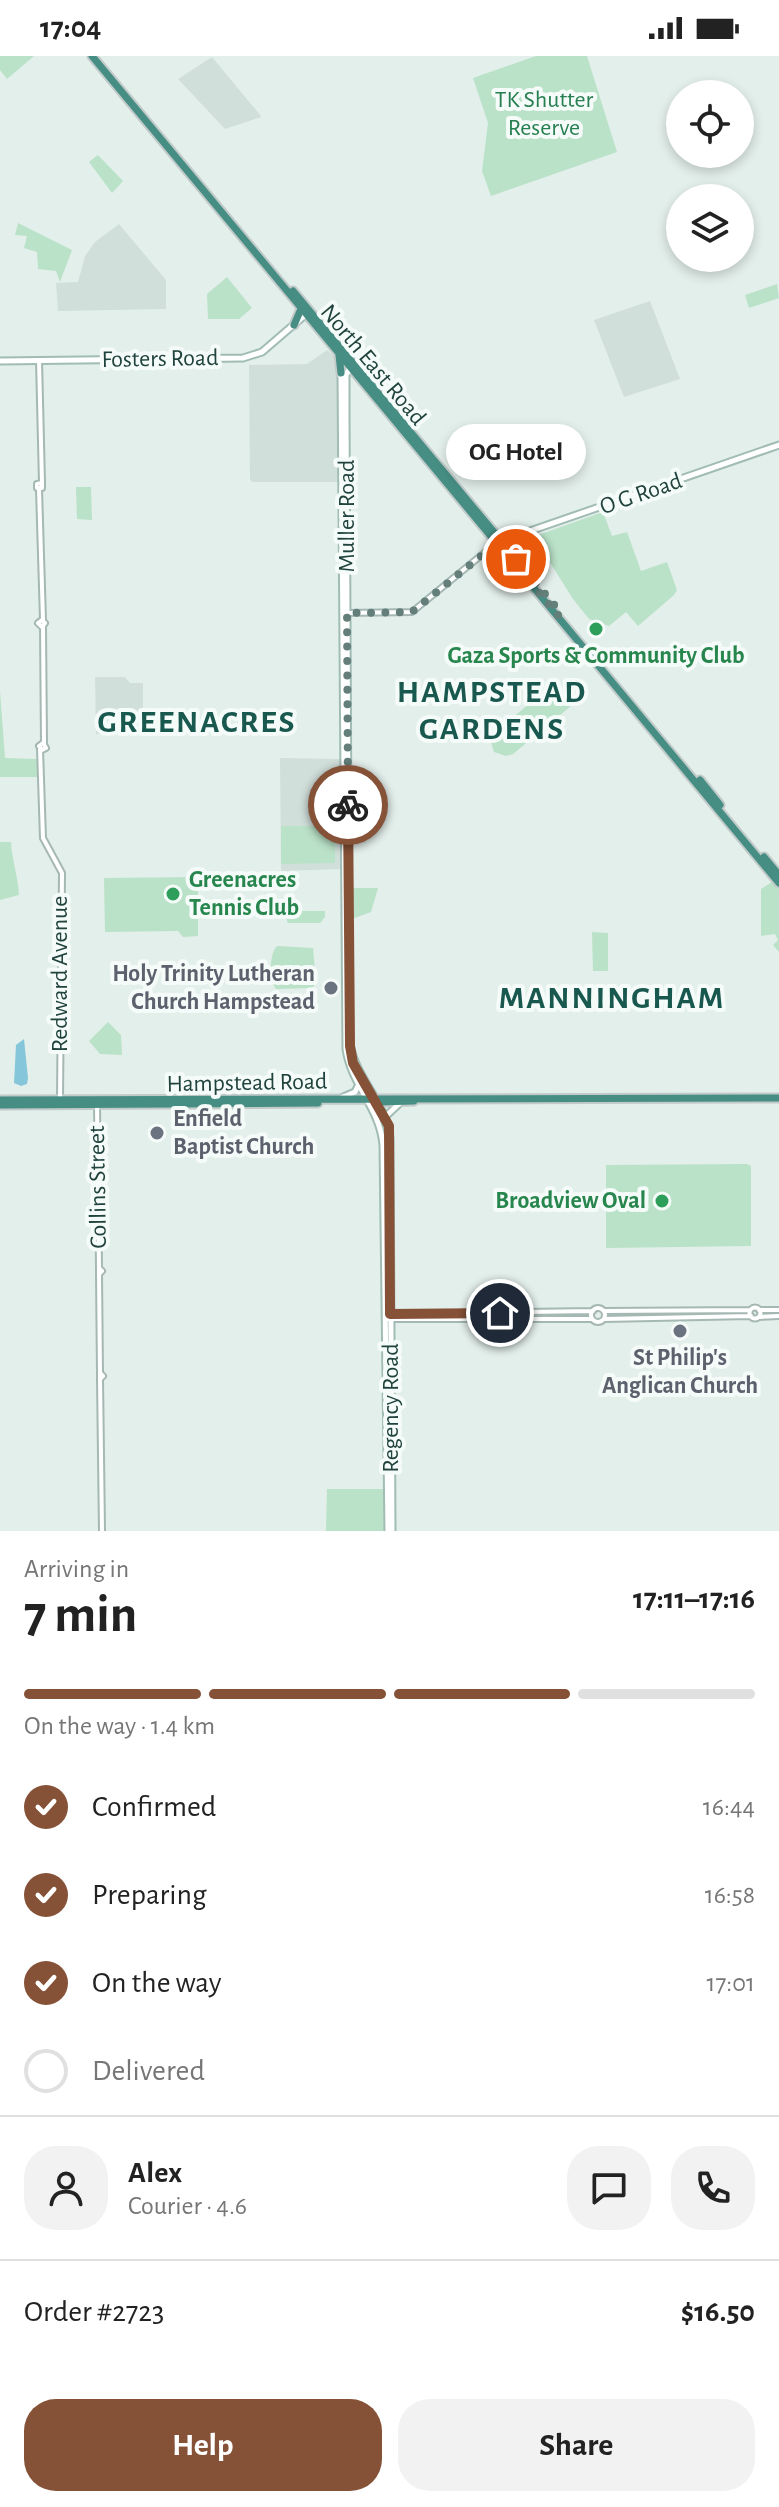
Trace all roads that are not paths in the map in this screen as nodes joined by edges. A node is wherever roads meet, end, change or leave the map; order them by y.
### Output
1 (97, 59) edge
2 (306, 311) junction
3 (312, 324) junction
4 (294, 325) junction
5 (338, 354) junction
6 (39, 360) junction
7 (0, 361) edge
8 (351, 364) junction
9 (341, 373) junction
10 (344, 414) junction
11 (779, 445) edge
12 (499, 542) junction
13 (345, 613) junction
14 (778, 877) edge
15 (359, 1084) junction
16 (340, 1098) junction
17 (779, 1098) edge
18 (372, 1099) junction
19 (486, 1099) junction
20 (297, 1101) junction
21 (402, 1102) junction
22 (1, 1103) edge
23 (56, 1103) junction
24 (97, 1103) junction
25 (386, 1116) junction
26 (759, 1310) junction
27 (779, 1310) edge
28 (593, 1311) junction
29 (604, 1311) junction
30 (750, 1313) junction
31 (388, 1316) junction
32 (779, 1316) edge
33 (759, 1317) junction
34 (592, 1319) junction
35 (604, 1319) junction
36 (102, 1531) edge
37 (390, 1531) edge

1 - 2 highway, North East Road
2 - 3 highway, North East Road
2 - 4 highway
2 - 8 highway, North East Road
3 - 4 main road
3 - 5 highway, North East Road
4 - 6 main road, Fosters Road
5 - 8 highway, North East Road
5 - 9 highway
6 - 7 main road, Fosters Road
6 - 23 street, Redward Avenue
8 - 9 main road
8 - 10 main road, Muller Road
8 - 12 highway, North East Road
9 - 10 main road, Muller Road
10 - 13 main road, Muller Road
11 - 12 main road, O G Road
12 - 13 street
12 - 14 highway, North East Road
13 - 15 main road, Muller Road
13 - 18 main road, Muller Road
15 - 16 main road
15 - 18 main road, Muller Road
16 - 18 highway, Hampstead Road
16 - 20 highway, Hampstead Road
17 - 19 highway, Hampstead Road
18 - 19 highway, Hampstead Road
18 - 20 highway, Hampstead Road
18 - 21 highway, Hampstead Road
18 - 25 main road, Regency Road
18 - 31 main road, Regency Road
19 - 21 highway, Hampstead Road
20 - 24 highway, Hampstead Road
21 - 25 main road
22 - 23 highway, Hampstead Road
23 - 24 highway, Hampstead Road
24 - 36 street, Collins Street
25 - 31 main road, Regency Road
26 - 27 street
26 - 30 street
26 - 33 street
28 - 29 street
28 - 31 street
28 - 34 street
29 - 30 street
29 - 35 street
30 - 33 street
30 - 35 street
31 - 34 street
31 - 37 main road, Regency Road
32 - 33 street
34 - 35 street

